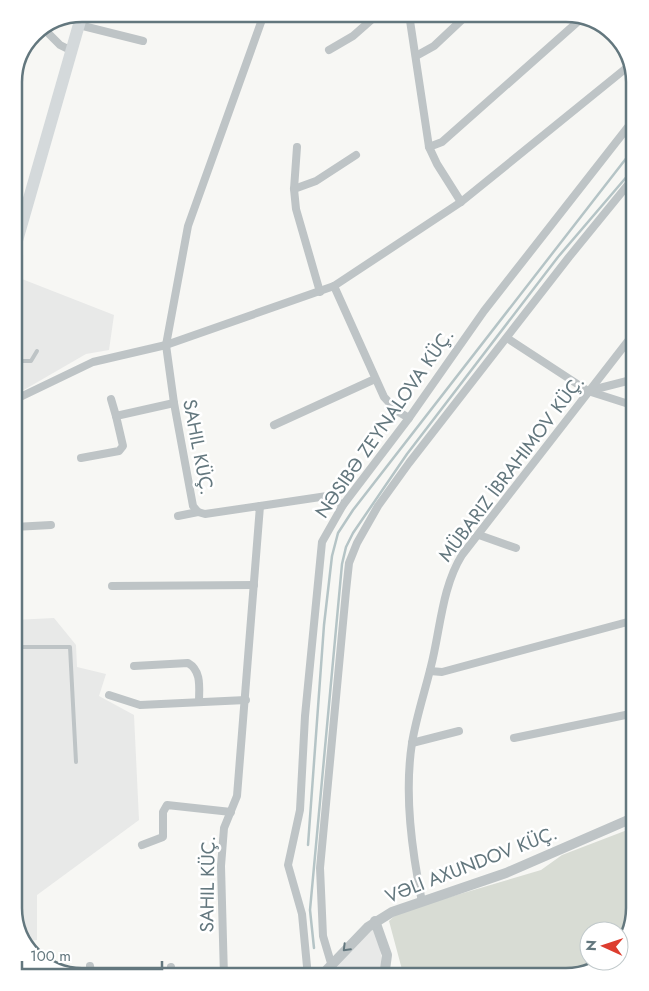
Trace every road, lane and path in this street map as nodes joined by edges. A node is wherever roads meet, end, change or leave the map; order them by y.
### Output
1 (80, 22) edge
2 (89, 22) edge
3 (261, 22) edge
4 (368, 23) edge
5 (410, 23) edge
6 (459, 23) edge
7 (576, 24) edge
8 (48, 33) edge
9 (143, 42) dead end
10 (329, 50) dead end
11 (72, 51) junction
12 (416, 56) junction
13 (625, 69) edge
14 (626, 129) edge
15 (298, 147) dead end
16 (430, 147) junction
17 (356, 156) dead end
18 (626, 187) edge
19 (294, 189) junction
20 (461, 202) junction
21 (23, 221) edge
22 (334, 286) junction
23 (320, 292) junction
24 (507, 338) junction
25 (626, 343) edge
26 (166, 345) junction
27 (37, 351) dead end
28 (23, 360) edge
29 (376, 379) junction
30 (626, 381) edge
31 (588, 391) junction
32 (23, 396) edge
33 (111, 399) dead end
34 (174, 403) junction
35 (626, 403) edge
36 (116, 416) junction
37 (409, 418) junction
38 (274, 425) dead end
39 (80, 458) dead end
40 (343, 505) junction
41 (260, 506) junction
42 (198, 512) junction
43 (178, 516) dead end
44 (51, 525) dead end
45 (22, 527) edge
46 (479, 535) junction
47 (516, 548) dead end
48 (254, 585) junction
49 (112, 586) dead end
50 (626, 622) edge
51 (22, 647) edge
52 (134, 666) dead end
53 (430, 671) junction
54 (109, 695) dead end
55 (246, 700) junction
56 (199, 702) junction
57 (626, 715) edge
58 (459, 731) dead end
59 (514, 738) dead end
60 (412, 743) junction
61 (76, 762) dead end
62 (231, 812) junction
63 (626, 821) edge
64 (142, 845) dead end
65 (422, 902) junction
66 (375, 921) junction
67 (331, 963) junction
68 (224, 968) edge
69 (307, 968) edge
70 (327, 968) edge
71 (385, 968) edge

1 - 11 main road
2 - 9 street
3 - 26 street, SAHIL KÜÇ.
4 - 10 street
5 - 12 street
6 - 12 street
7 - 16 street
8 - 11 street
11 - 21 main road
12 - 16 street
13 - 20 street
14 - 37 street, NƏSIBƏ ZEYNALOVA KÜÇ.
15 - 19 street
16 - 20 street
17 - 19 street
18 - 24 street
19 - 23 street
20 - 22 street
22 - 23 street
22 - 29 street
23 - 26 street
24 - 31 street
24 - 67 street
25 - 31 street, MÜBARIZ İBRAHIMOV KÜÇ.
26 - 32 street
26 - 34 street, SAHIL KÜÇ.
27 - 28 lane
29 - 37 street
29 - 38 street
30 - 31 street
31 - 35 street
31 - 46 street, MÜBARIZ İBRAHIMOV KÜÇ.
33 - 36 street
34 - 36 street
34 - 42 street, SAHIL KÜÇ.
36 - 39 street
37 - 40 street, NƏSIBƏ ZEYNALOVA KÜÇ.
40 - 41 street
40 - 69 street, NƏSIBƏ ZEYNALOVA KÜÇ.
41 - 42 street, SAHIL KÜÇ.
41 - 48 street, SAHIL KÜÇ.
42 - 43 street
44 - 45 street
46 - 47 street
46 - 53 street, MÜBARIZ İBRAHIMOV KÜÇ.
48 - 49 street
48 - 55 street, SAHIL KÜÇ.
50 - 53 street
51 - 61 lane
52 - 56 street
53 - 60 street, MÜBARIZ İBRAHIMOV KÜÇ.
54 - 56 street
55 - 56 street
55 - 62 street, SAHIL KÜÇ.
57 - 59 street
58 - 60 street
60 - 65 street, MÜBARIZ İBRAHIMOV KÜÇ.
62 - 64 street
62 - 68 street, SAHIL KÜÇ.
63 - 65 street, VƏLI AXUNDOV KÜÇ.
65 - 66 street, VƏLI AXUNDOV KÜÇ.
66 -> 67 street, VƏLI AXUNDOV KÜÇ.
66 - 71 street
67 - 70 street, VƏLI AXUNDOV KÜÇ.

